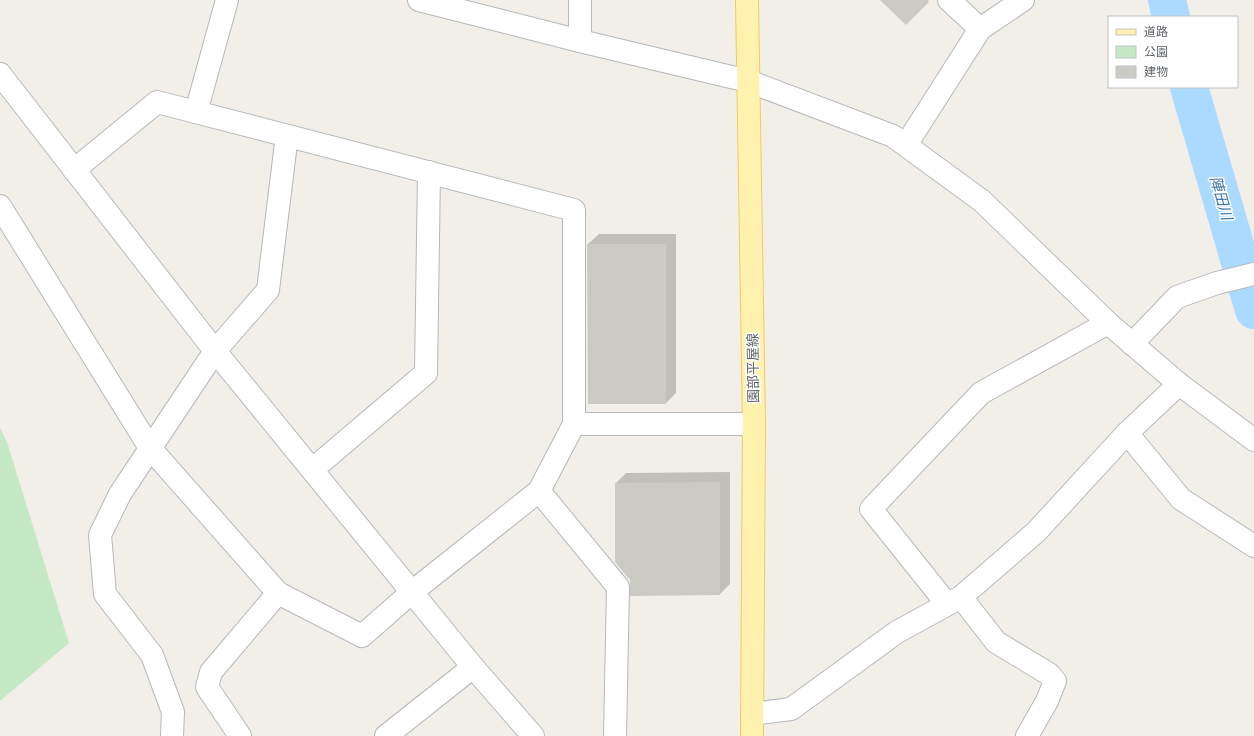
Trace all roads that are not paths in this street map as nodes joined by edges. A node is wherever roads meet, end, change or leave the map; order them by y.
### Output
1 (227, 0) edge
2 (419, 0) edge
3 (580, 0) edge
4 (747, 0) edge
5 (949, 0) edge
6 (1023, 0) edge
7 (980, 29) junction
8 (580, 41) junction
9 (748, 81) junction
10 (3, 84) edge
11 (196, 112) junction
12 (286, 143) dead end
13 (906, 145) junction
14 (74, 170) junction
15 (429, 172) junction
16 (0, 206) edge
17 (1254, 274) edge
18 (1108, 323) junction
19 (1132, 344) junction
20 (214, 351) junction
21 (1179, 384) junction
22 (574, 424) junction
23 (754, 424) junction
24 (1127, 433) junction
25 (1254, 440) edge
26 (150, 448) junction
27 (313, 469) junction
28 (538, 491) junction
29 (1254, 546) edge
30 (412, 592) junction
31 (278, 593) junction
32 (954, 600) junction
33 (473, 667) junction
34 (752, 714) junction
35 (172, 736) edge
36 (240, 736) edge
37 (386, 736) edge
38 (533, 736) edge
39 (615, 736) edge
40 (752, 736) edge
41 (1027, 736) edge

1 - 11 street
2 - 8 street
3 - 8 street
4 - 9 main road, 園部平屋線
5 - 7 street
6 - 7 street
7 - 13 street
8 - 9 street
9 - 13 street
9 - 23 main road, 園部平屋線
10 - 14 street
11 - 14 street
11 - 15 street
12 - 20 street
13 - 18 street
14 - 20 street
15 - 22 street
15 - 27 street
16 - 26 street
17 - 19 street
18 - 19 street
18 - 32 street
19 - 21 street
20 - 26 street
20 - 27 street
21 - 24 street
21 - 25 street
22 - 23 street
22 - 28 street
23 - 34 main road, 園部平屋線
24 - 29 street
24 - 32 street
26 - 31 street
26 - 35 street
27 - 30 street
28 - 30 street
28 - 39 street
30 - 31 street
30 - 33 street
31 - 36 street
32 - 34 street
32 - 41 street
33 - 37 street
33 - 38 street
34 - 40 main road, 園部平屋線

